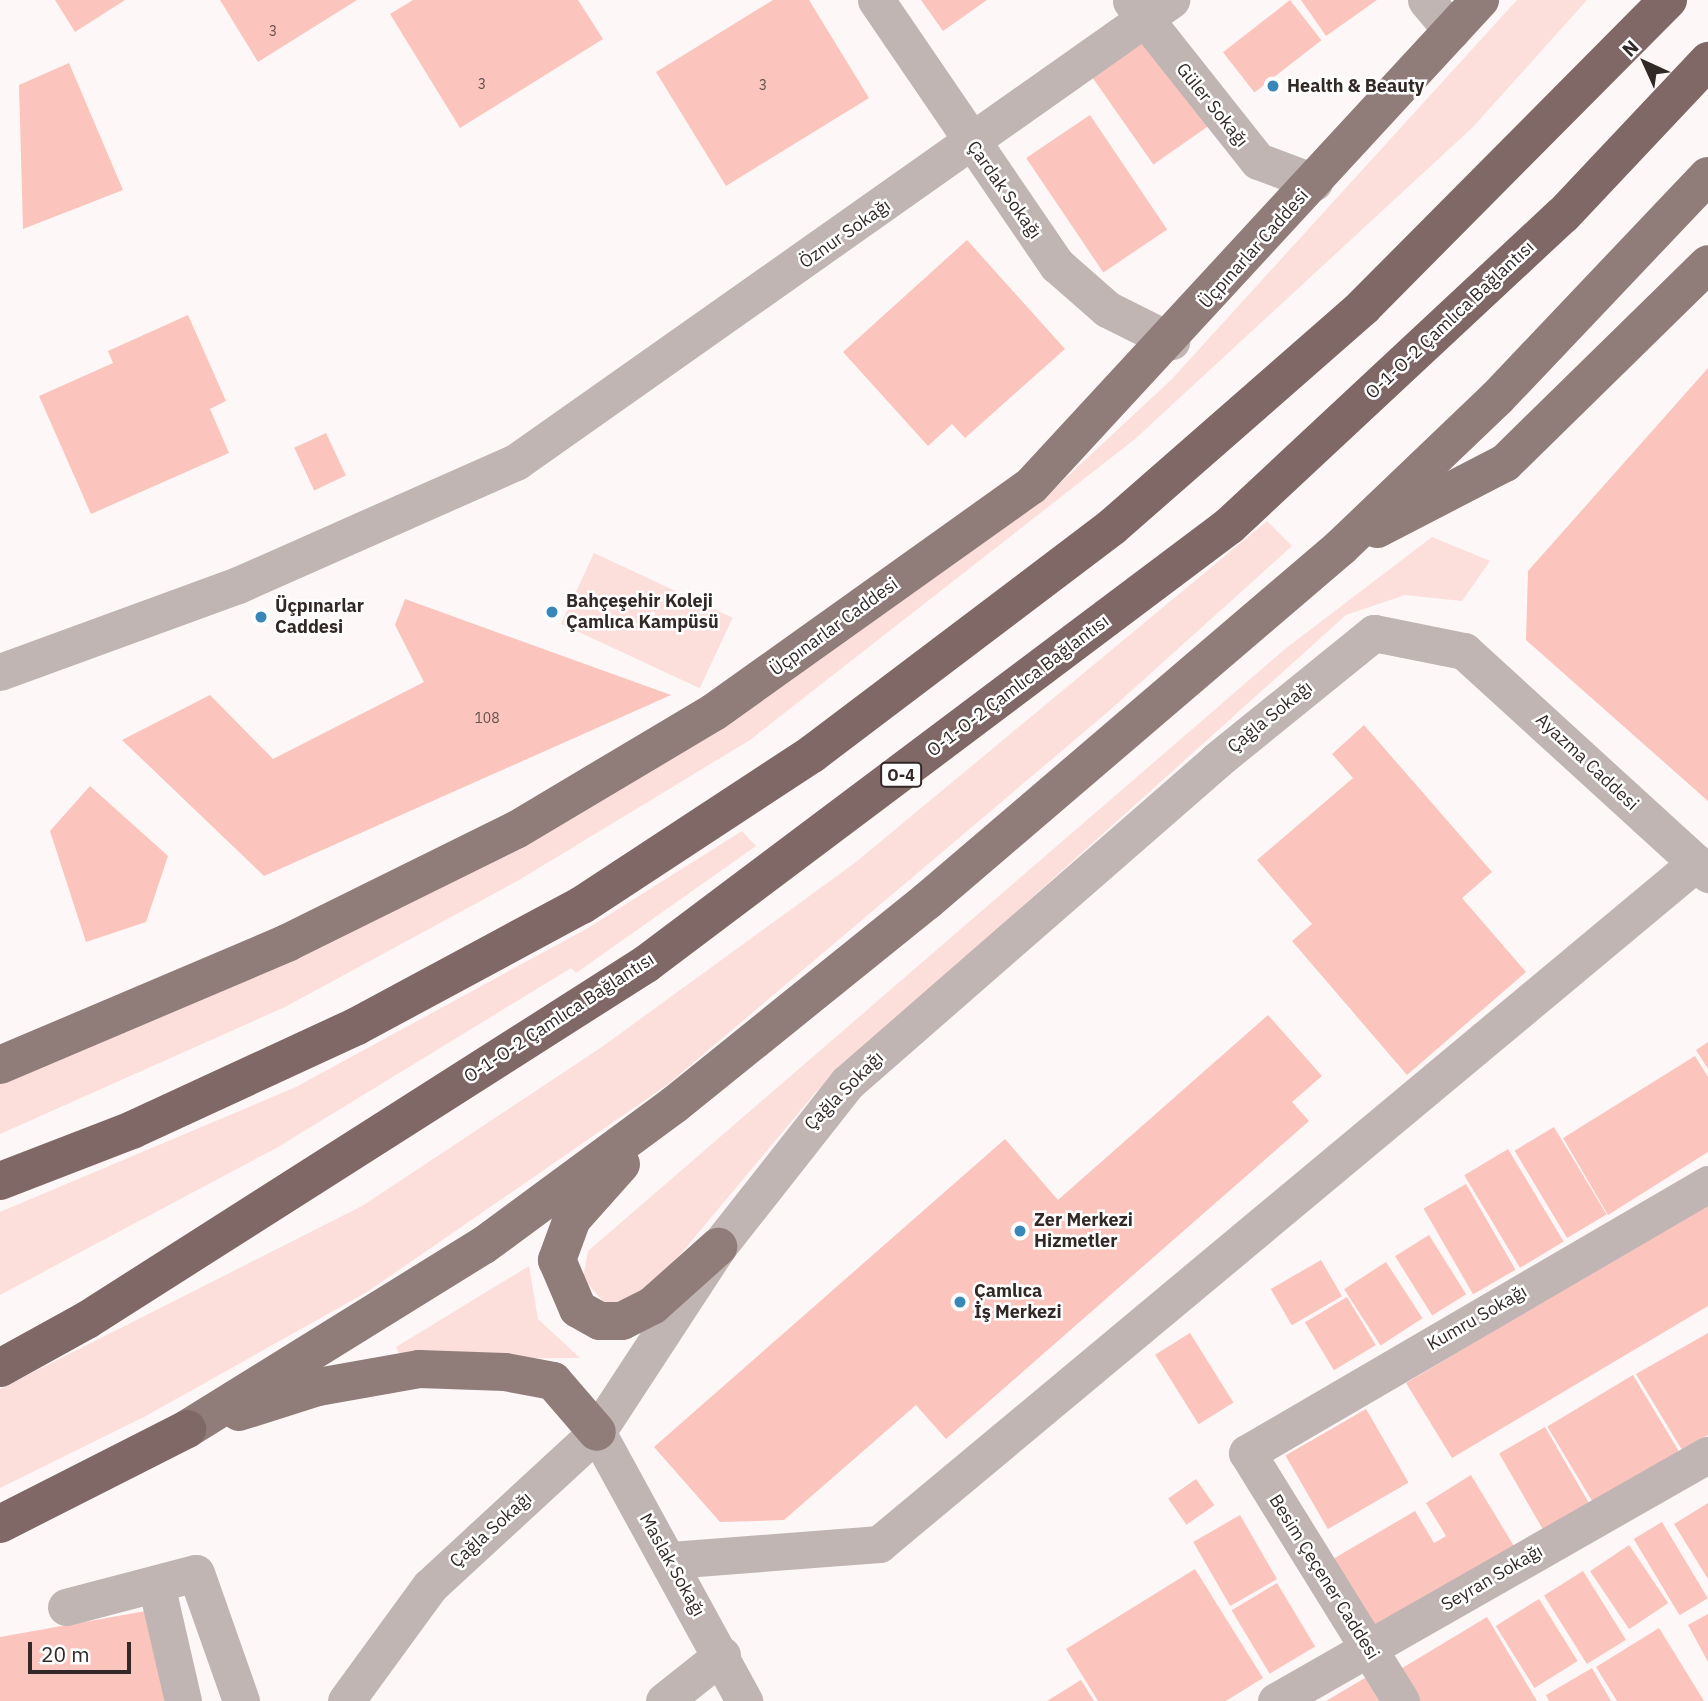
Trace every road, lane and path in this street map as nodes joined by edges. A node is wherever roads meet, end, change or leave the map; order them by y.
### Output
1 (876, 0) edge
2 (1426, 0) edge
3 (1480, 0) edge
4 (1668, 0) edge
5 (1148, 6) edge
6 (1452, 31) junction
7 (1708, 61) edge
8 (972, 144) junction
9 (1708, 176) edge
10 (1314, 183) junction
11 (1708, 264) edge
12 (1171, 341) junction
13 (1341, 547) junction
14 (1464, 651) joint
15 (0, 672) edge
16 (1702, 869) edge
17 (0, 1065) edge
18 (674, 1105) junction
19 (0, 1181) edge
20 (1708, 1184) edge
21 (719, 1247) junction
22 (0, 1368) edge
23 (187, 1429) junction
24 (597, 1432) junction
25 (1247, 1453) joint
26 (1708, 1455) edge
27 (0, 1524) edge
28 (671, 1560) junction
29 (156, 1584) junction
30 (66, 1607) dead end
31 (1368, 1648) junction
32 (722, 1655) junction
33 (183, 1701) edge
34 (241, 1701) edge
35 (346, 1701) edge
36 (664, 1701) edge
37 (744, 1701) edge
38 (1276, 1701) edge
39 (1401, 1701) edge

1 - 8 street, Çardak Sokağı
2 - 6 street
3 - 6 main road, Üçpınarlar Caddesi
4 - 19 highway
5 - 8 street, Öznur Sokağı
5 - 10 street, Güler Sokağı
6 - 10 main road, Üçpınarlar Caddesi
7 - 22 highway, O-1-O-2 Çamlıca Bağlantısı / O-4
8 - 12 street, Çardak Sokağı
8 - 15 street, Öznur Sokağı
9 - 13 main road
10 - 12 main road, Üçpınarlar Caddesi
11 - 13 main road
12 - 17 main road, Üçpınarlar Caddesi
13 - 18 main road
14 - 16 street, Ayazma Caddesi
14 - 21 street, Çağla Sokağı
16 - 28 street
18 - 21 main road
18 - 23 main road
20 - 25 street, Kumru Sokağı
21 - 24 street, Çağla Sokağı
23 - 24 main road
23 - 27 highway
24 - 28 street, Maslak Sokağı
24 - 35 street, Çağla Sokağı
25 - 31 street, Besim Çeçener Caddesi
26 - 31 street, Seyran Sokağı
28 - 32 street, Maslak Sokağı
29 - 30 street
29 - 33 street
29 - 34 street
31 - 38 street, Seyran Sokağı
31 - 39 street, Besim Çeçener Caddesi
32 - 36 street
32 - 37 street, Maslak Sokağı

